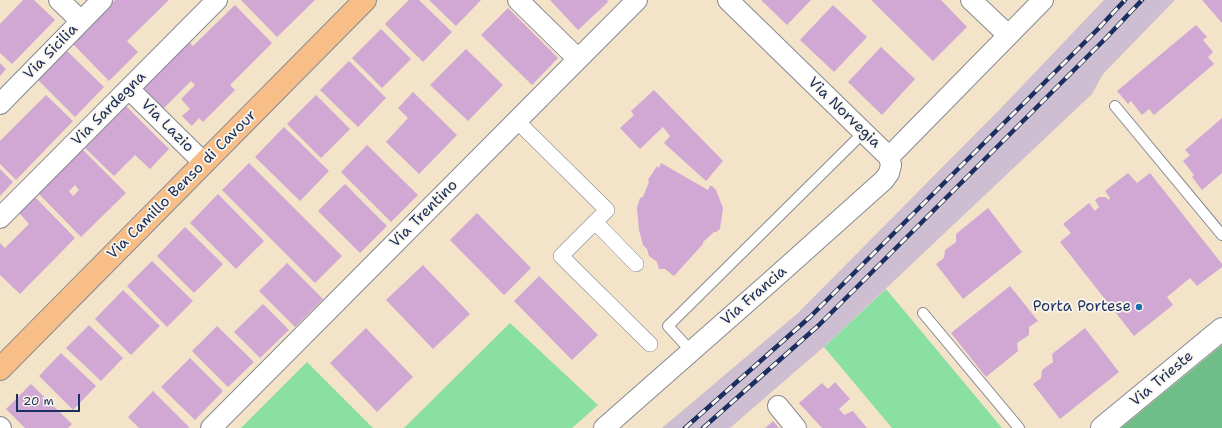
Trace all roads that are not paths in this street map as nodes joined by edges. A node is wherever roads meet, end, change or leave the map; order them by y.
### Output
1 (59, 0) edge
2 (102, 0) edge
3 (217, 0) edge
4 (365, 0) edge
5 (518, 0) edge
6 (637, 0) edge
7 (728, 0) edge
8 (971, 0) edge
9 (1043, 0) edge
10 (81, 21) junction
11 (1008, 35) junction
12 (578, 59) junction
13 (129, 89) junction
14 (0, 104) edge
15 (1115, 106) dead end
16 (517, 121) junction
17 (864, 132) junction
18 (889, 156) junction
19 (204, 163) junction
20 (0, 218) edge
21 (595, 222) junction
22 (1222, 235) edge
23 (636, 264) dead end
24 (922, 313) dead end
25 (1222, 329) edge
26 (650, 344) dead end
27 (692, 351) junction
28 (0, 369) edge
29 (778, 406) dead end
30 (211, 428) edge
31 (604, 428) edge
32 (796, 428) edge
33 (1019, 428) edge
34 (1102, 428) edge

1 - 10 street
2 - 10 street, Via Sicilia
3 - 13 street, Via Sardegna
4 - 19 main road, Via Camillo Benso di Cavour
5 - 12 street
6 - 12 street, Via Trentino
7 - 17 street, Via Norvegia
8 - 11 street
9 - 11 street, Via Norvegia
10 - 14 street, Via Sicilia
11 - 18 street, Via Norvegia
12 - 16 street, Via Trentino
13 - 19 street, Via Lazio
13 - 20 street, Via Sardegna
15 - 22 lane
16 - 21 street
16 - 30 street, Via Trentino
17 - 18 street, Via Norvegia
17 - 27 lane
18 - 27 street, Via Francia
19 - 28 main road, Via Camillo Benso di Cavour
21 - 23 street
21 - 26 street
24 - 33 lane
25 - 34 street, Via Trieste
27 - 31 street, Via Francia
29 - 32 street

